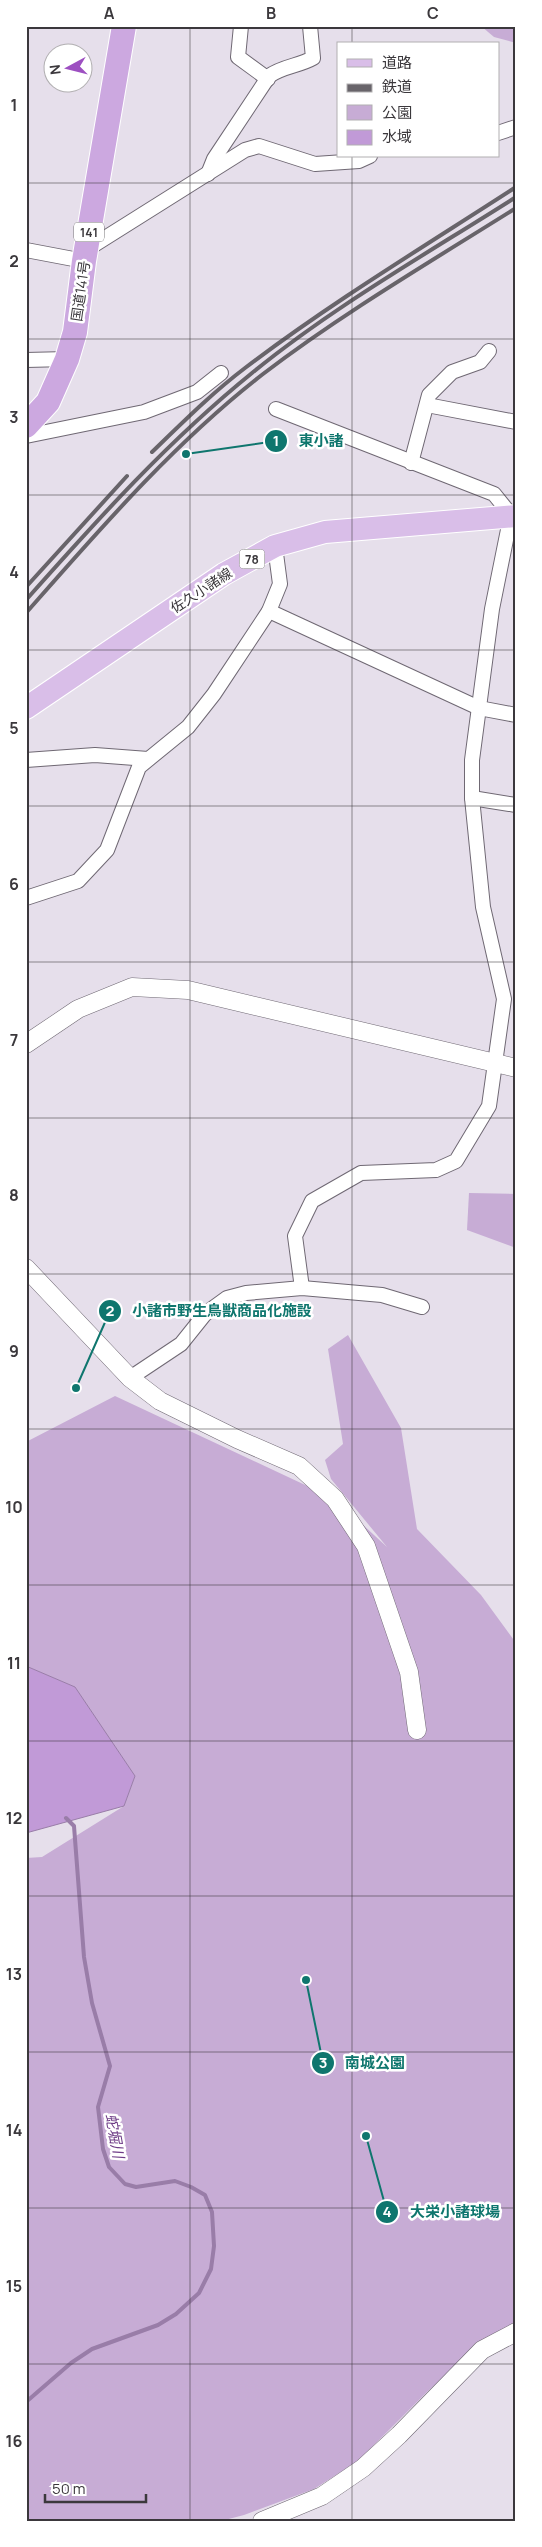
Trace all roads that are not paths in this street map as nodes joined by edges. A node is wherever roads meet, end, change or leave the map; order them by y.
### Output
1 (124, 26) edge
2 (241, 26) edge
3 (310, 26) edge
4 (268, 79) junction
5 (516, 127) edge
6 (500, 132) edge
7 (366, 158) edge
8 (208, 174) junction
9 (26, 250) edge
10 (85, 256) junction
11 (489, 351) dead end
12 (67, 359) junction
13 (26, 360) edge
14 (221, 373) dead end
15 (427, 405) junction
16 (276, 409) dead end
17 (516, 422) edge
18 (26, 426) edge
19 (26, 436) edge
20 (411, 463) junction
21 (513, 516) edge
22 (275, 546) junction
23 (268, 611) junction
24 (26, 708) edge
25 (479, 708) junction
26 (516, 715) edge
27 (148, 759) junction
28 (26, 760) edge
29 (472, 798) junction
30 (516, 805) edge
31 (27, 897) edge
32 (26, 1044) edge
33 (495, 1062) junction
34 (516, 1068) edge
35 (26, 1268) edge
36 (302, 1288) junction
37 (422, 1307) dead end
38 (130, 1378) junction
39 (417, 1730) dead end
40 (516, 2332) edge
41 (262, 2521) edge

1 - 10 highway, 国道141号 / 141
2 - 4 street
3 - 4 street
4 - 8 street
5 - 6 street
7 - 8 street
8 - 10 street
9 - 10 street
10 - 12 highway, 国道141号 / 141
11 - 15 street
12 - 13 street
12 - 18 highway, 国道141号 / 141
14 - 19 street
15 - 17 street
15 - 20 street
16 - 20 street
20 - 21 street
21 - 22 main road, 佐久小諸線 / 78
21 - 25 street
22 - 23 street
22 - 24 main road, 佐久小諸線 / 78
23 - 25 street
23 - 27 street
25 - 26 street
25 - 29 street
27 - 28 street
27 - 31 street
29 - 30 street
29 - 33 street
32 - 33 street
33 - 34 street
33 - 36 street
35 - 38 street
36 - 37 street
36 - 38 street
38 - 39 street
40 - 41 street

